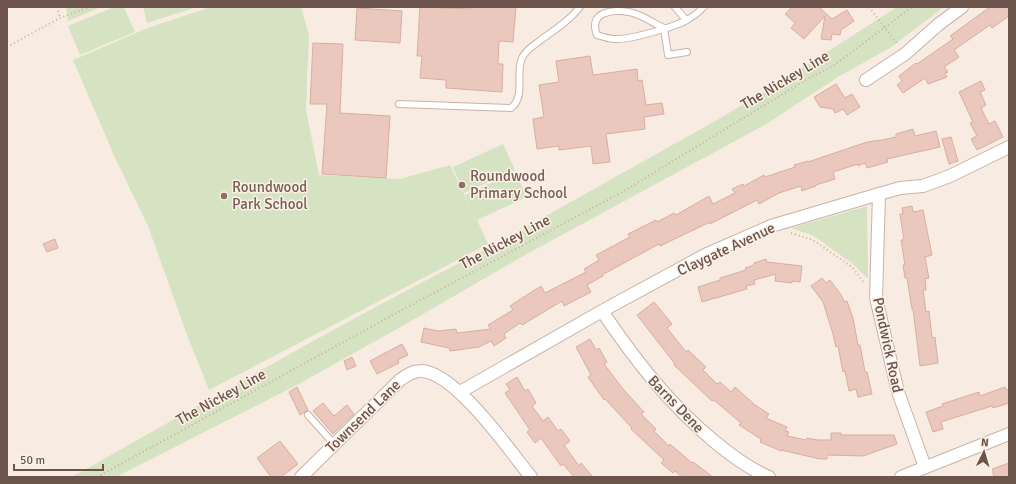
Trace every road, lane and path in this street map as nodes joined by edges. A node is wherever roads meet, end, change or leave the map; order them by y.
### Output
1 (57, 7) edge
2 (89, 7) edge
3 (580, 7) edge
4 (675, 7) edge
5 (704, 7) edge
6 (869, 7) edge
7 (912, 7) edge
8 (962, 7) edge
9 (60, 18) junction
10 (686, 20) junction
11 (884, 27) junction
12 (664, 28) junction
13 (7, 47) edge
14 (687, 52) dead end
15 (905, 54) junction
16 (866, 80) dead end
17 (399, 104) dead end
18 (1009, 147) edge
19 (878, 194) junction
20 (771, 226) junction
21 (876, 298) junction
22 (602, 311) junction
23 (460, 392) junction
24 (308, 415) dead end
25 (1009, 434) edge
26 (334, 444) junction
27 (925, 467) junction
28 (97, 477) edge
29 (301, 477) edge
30 (532, 477) edge
31 (769, 477) edge
32 (901, 477) edge

1 - 9 path
2 - 9 path
3 - 17 lane
4 - 10 lane
5 - 10 lane
6 - 11 path
7 - 11 path, The Nickey Line
8 - 15 street
9 - 13 path
10 - 12 lane
11 - 15 path
11 - 28 path, The Nickey Line
12 - 12 lane
12 - 14 lane
15 - 16 street
18 - 19 street, Claygate Avenue
19 - 20 street, Claygate Avenue
19 - 21 street, Pondwick Road
20 - 21 path
20 - 22 street, Claygate Avenue
21 - 27 street, Pondwick Road
22 - 23 street, Claygate Avenue
22 - 31 street, Barns Dene
23 - 26 street, Townsend Lane
23 - 30 street, Townsend Lane
24 - 26 lane
25 - 27 street
26 - 29 street, Townsend Lane
27 - 32 street

